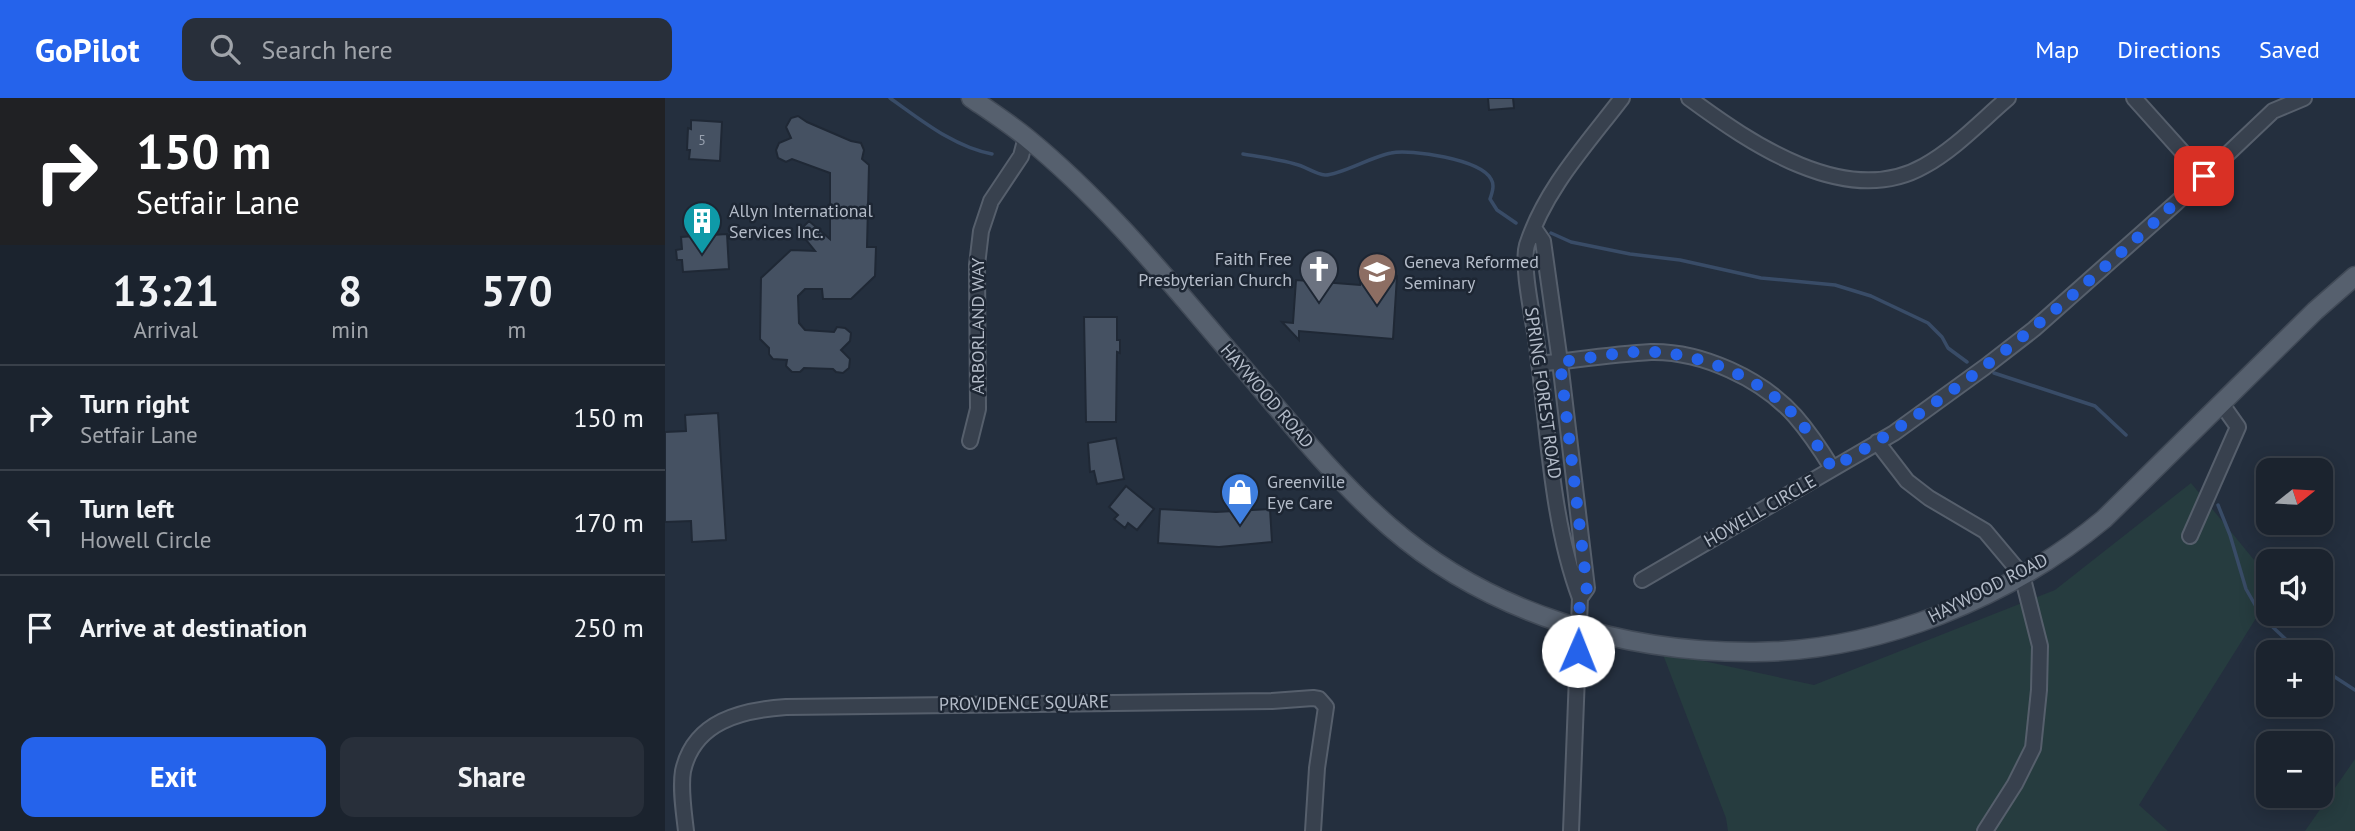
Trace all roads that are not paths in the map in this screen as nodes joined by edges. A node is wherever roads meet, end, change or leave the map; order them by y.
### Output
1 (971, 98) edge
2 (1622, 98) edge
3 (1689, 98) edge
4 (2008, 98) edge
5 (2134, 98) edge
6 (2304, 98) edge
7 (1026, 137) junction
8 (2204, 176) junction
9 (1534, 228) junction
10 (2355, 276) edge
11 (1560, 362) junction
12 (1539, 364) junction
13 (2221, 403) junction
14 (969, 441) dead end
15 (1877, 442) junction
16 (1832, 468) junction
17 (2190, 536) dead end
18 (2022, 575) junction
19 (1642, 580) dead end
20 (1580, 597) junction
21 (1578, 627) junction
22 (686, 831) edge
23 (1314, 831) edge
24 (1571, 831) edge
25 (1985, 831) edge

1 - 7 main road, HAYWOOD ROAD
2 - 9 street, SPRING FOREST ROAD
3 - 4 street
5 - 8 street
6 - 8 street, HOWELL CIRCLE
7 - 14 street, ARBORLAND WAY
7 - 21 main road, HAYWOOD ROAD
8 - 15 street, HOWELL CIRCLE
9 - 11 street, SPRING FOREST ROAD
9 - 12 street, SPRING FOREST ROAD
10 - 13 main road, HAYWOOD ROAD
11 - 12 street
11 - 16 street
11 - 20 street, SPRING FOREST ROAD
12 - 20 street, SPRING FOREST ROAD
13 - 17 street
13 - 18 main road, HAYWOOD ROAD
15 - 16 street, HOWELL CIRCLE
15 - 18 street
16 - 19 street, HOWELL CIRCLE
18 - 21 main road, HAYWOOD ROAD
18 - 25 street
20 - 21 street, SPRING FOREST ROAD
21 - 24 street
22 - 23 street, PROVIDENCE SQUARE

